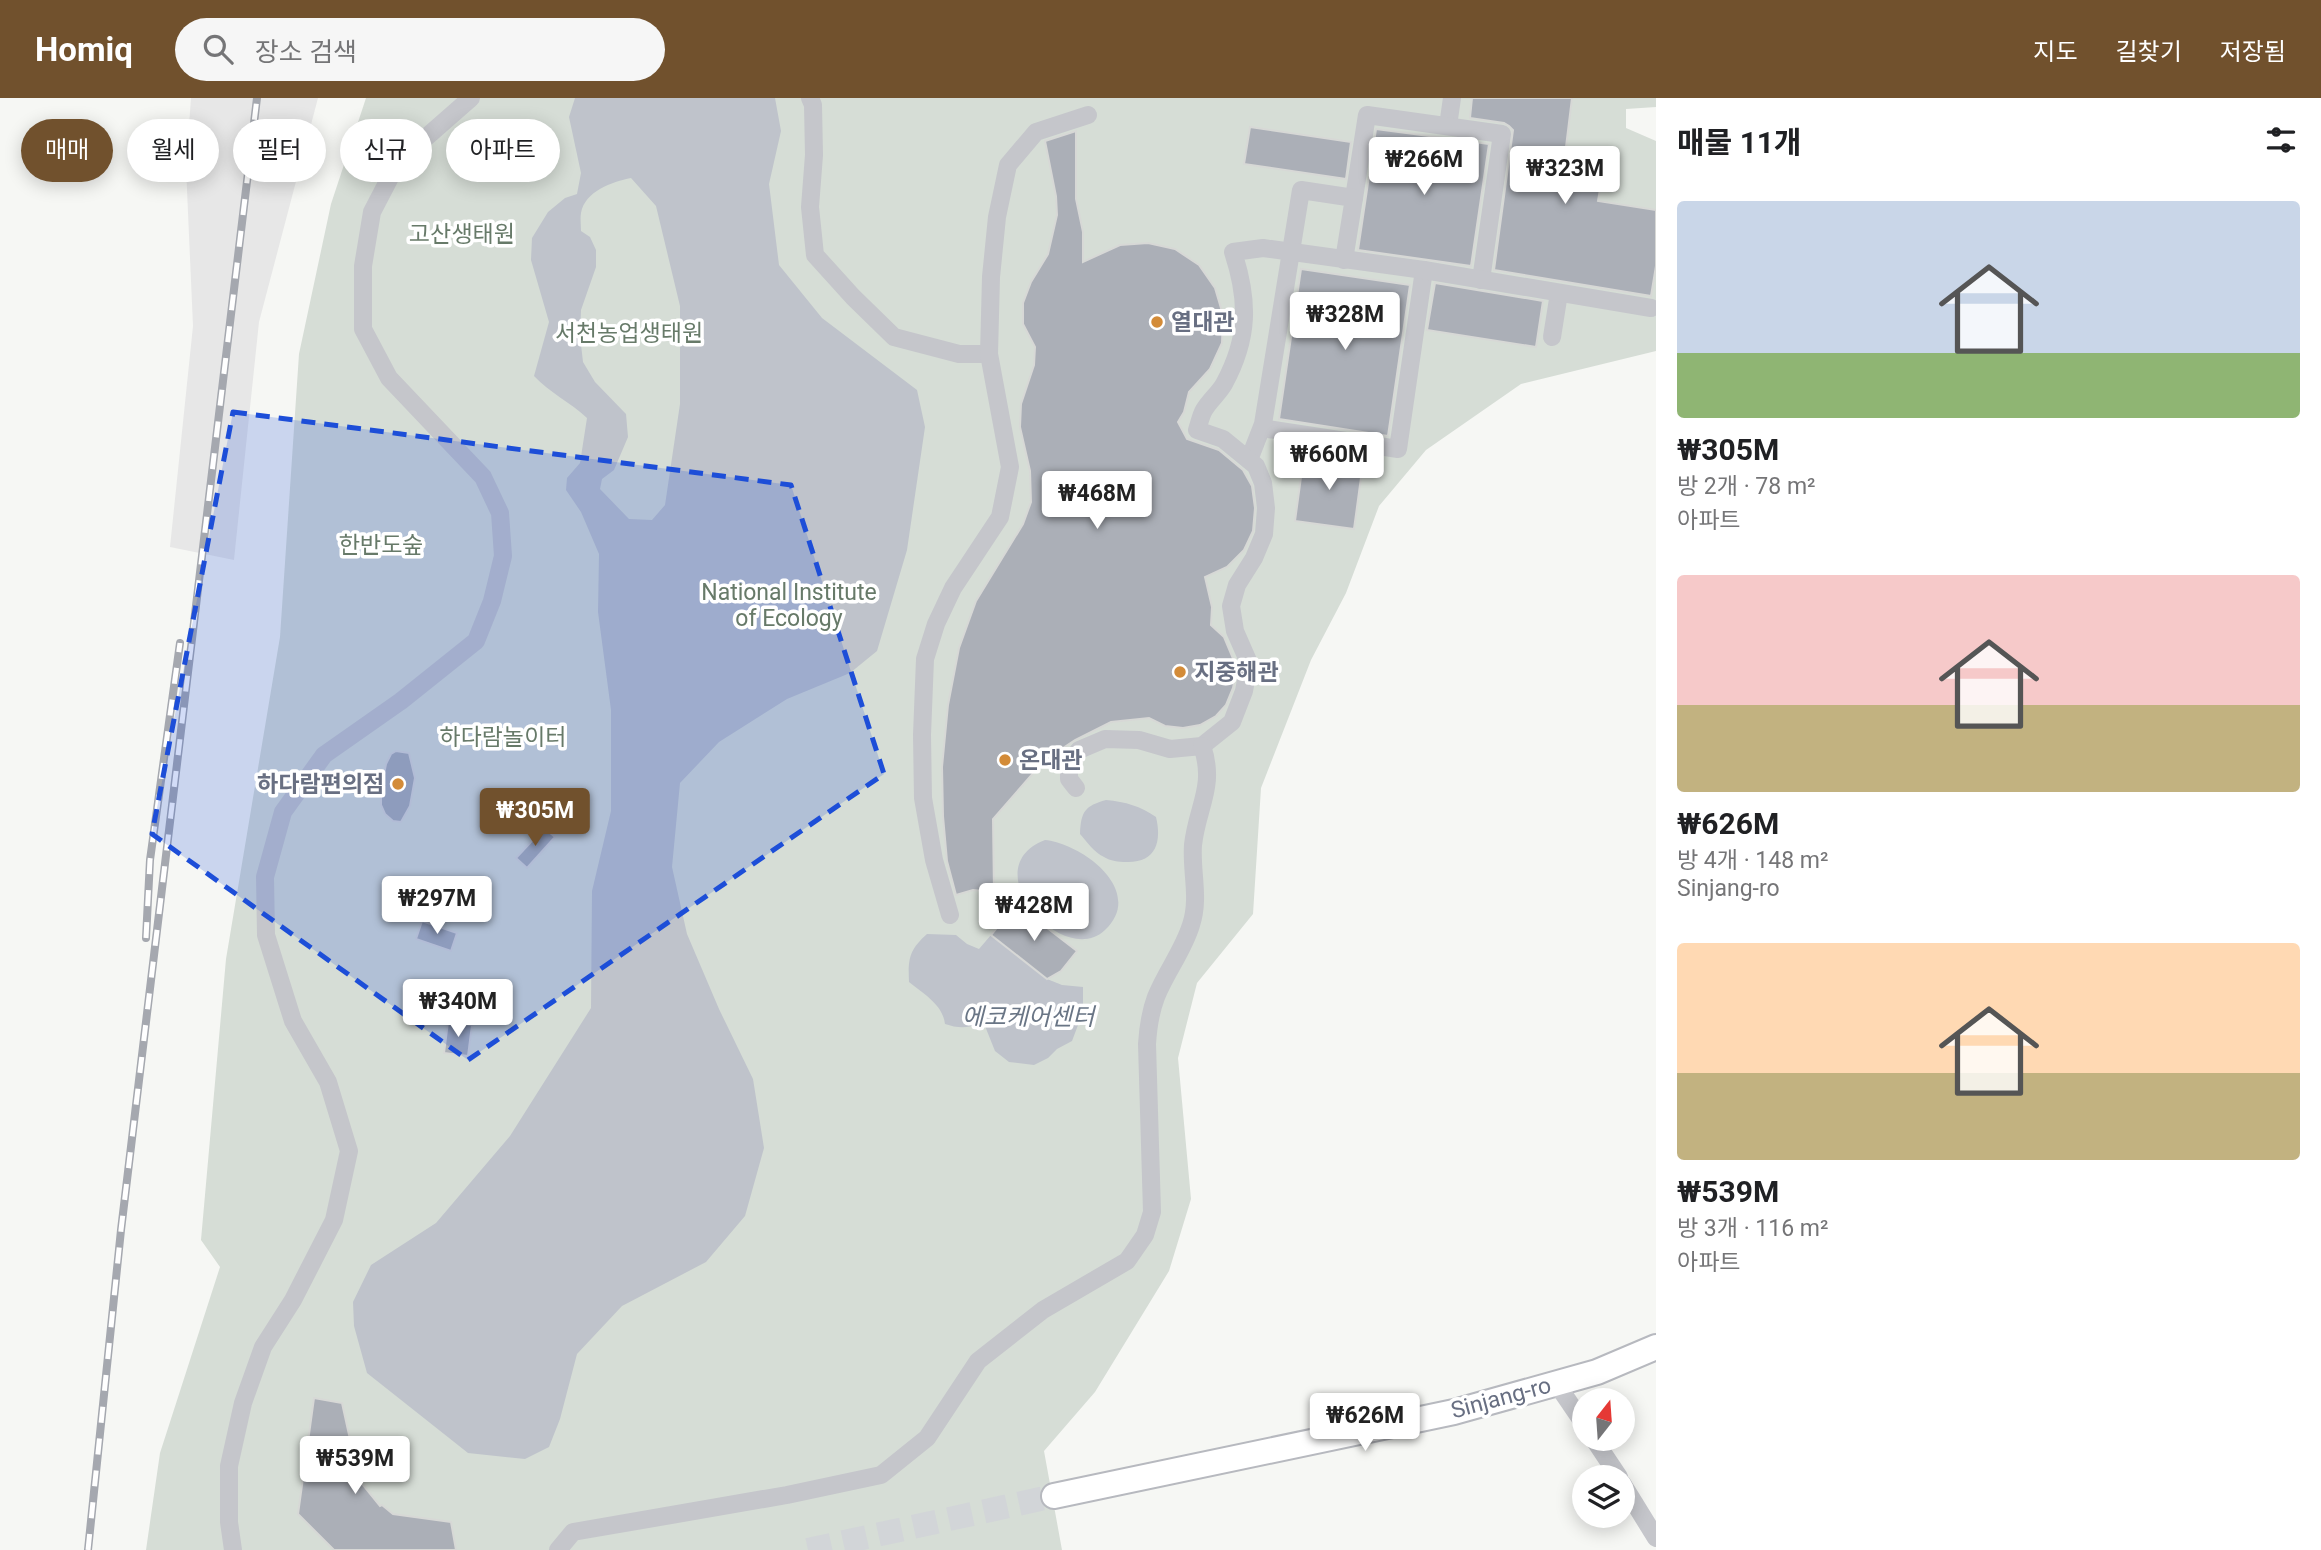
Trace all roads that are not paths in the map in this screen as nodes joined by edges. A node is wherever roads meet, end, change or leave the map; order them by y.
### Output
1 (471, 98) edge
2 (810, 98) edge
3 (1452, 98) edge
4 (1088, 116) dead end
5 (1448, 126) junction
6 (1354, 198) junction
7 (1291, 252) junction
8 (1344, 260) junction
9 (1424, 270) junction
10 (1481, 280) junction
11 (1559, 293) junction
12 (1651, 308) dead end
13 (1552, 337) dead end
14 (989, 354) junction
15 (1262, 428) junction
16 (1249, 460) junction
17 (1202, 746) junction
18 (1076, 788) dead end
19 (950, 915) dead end
20 (1656, 1347) edge
21 (1556, 1383) junction
22 (1572, 1406) edge
23 (1054, 1496) tunnel mouth
24 (1635, 1504) edge
25 (1656, 1538) edge
26 (233, 1550) edge
27 (558, 1550) edge

1 - 26 street
2 - 14 street
3 - 5 street
4 - 14 street
5 - 6 street
5 - 10 street
6 - 7 street
6 - 8 street
7 - 8 street
7 - 15 street
7 - 16 street
8 - 9 street
9 - 10 street
9 - 15 street
10 - 11 street
11 - 12 street
11 - 13 street
14 - 19 street
15 - 16 street
16 - 17 street
17 - 18 street
17 - 27 street
20 - 21 street, Sinjang-ro
21 - 22 street
21 - 23 street, Sinjang-ro
24 - 25 street

